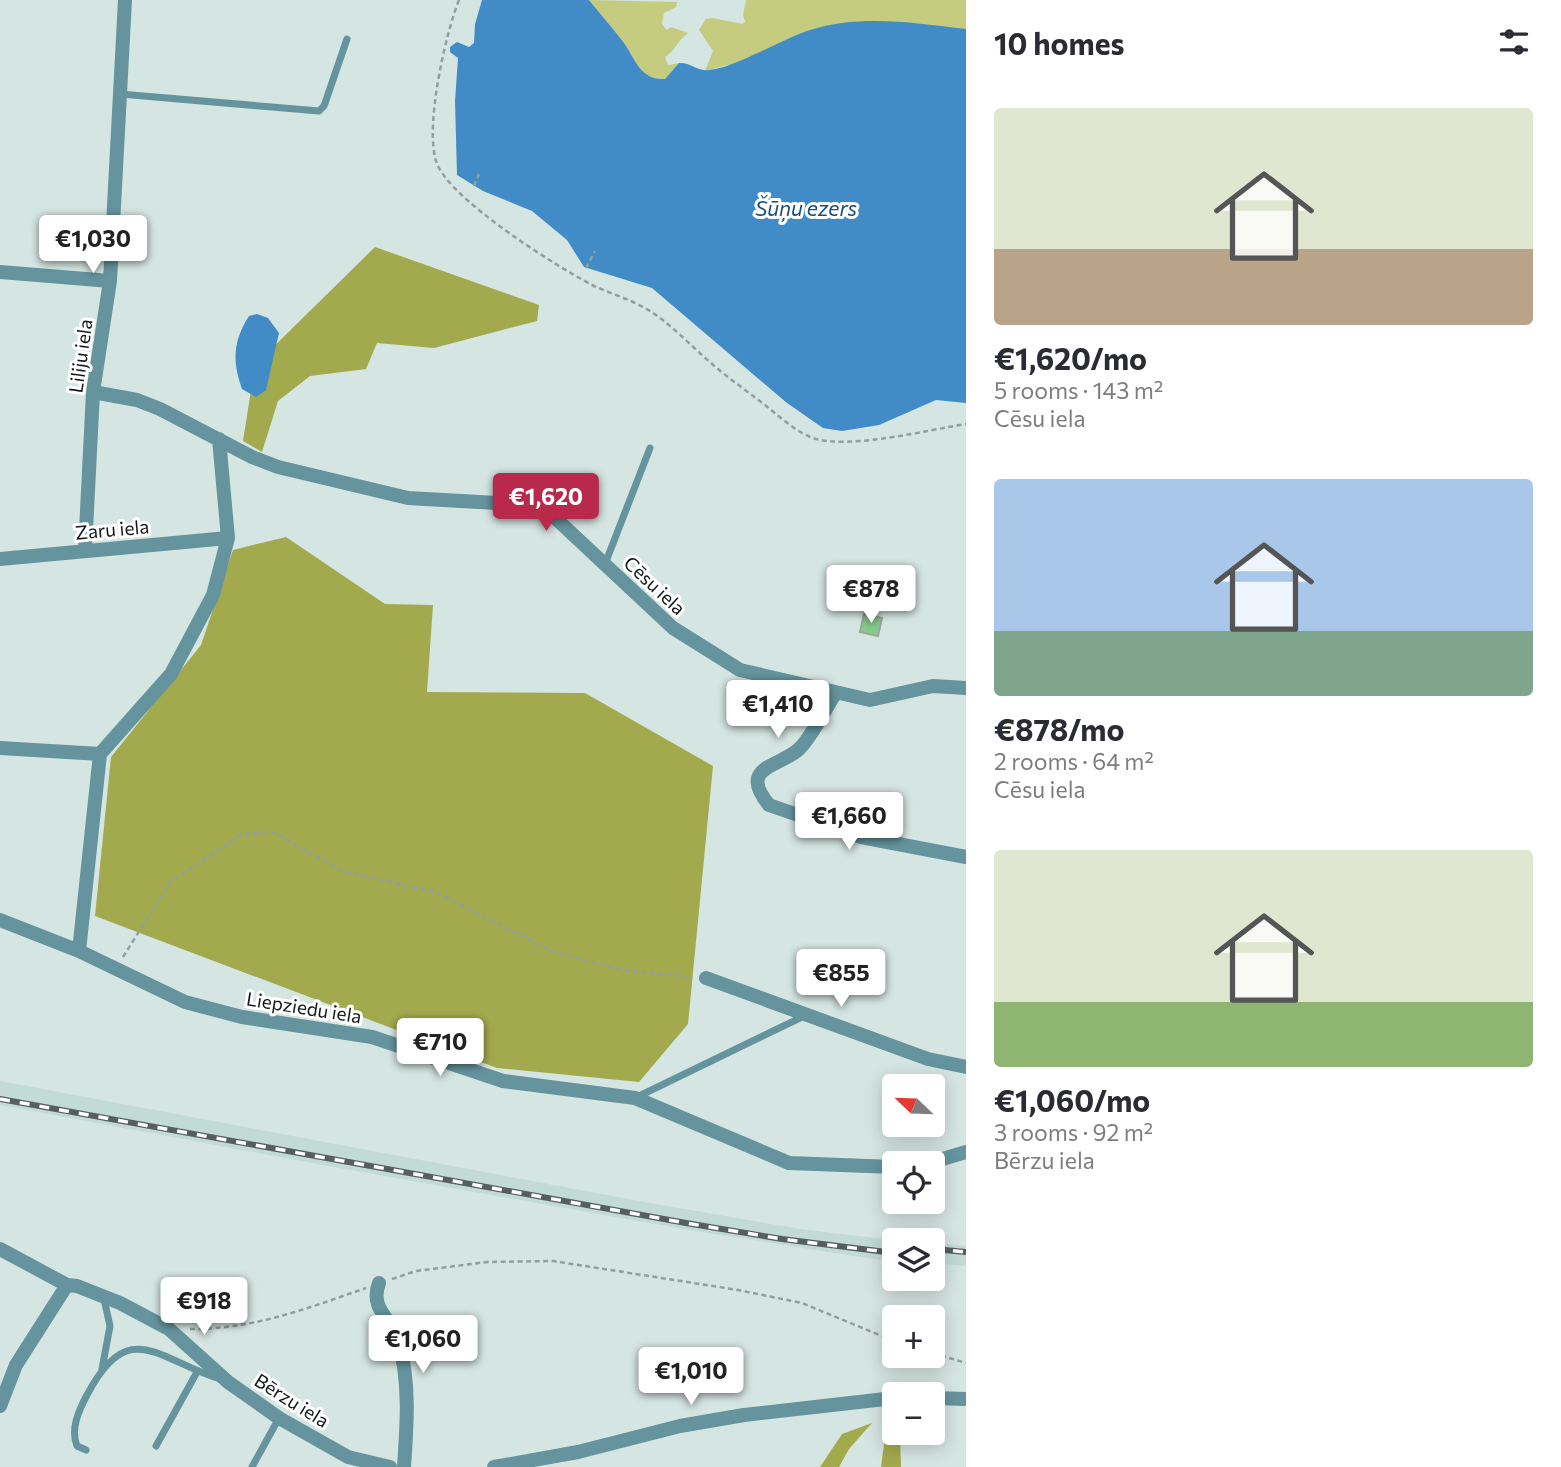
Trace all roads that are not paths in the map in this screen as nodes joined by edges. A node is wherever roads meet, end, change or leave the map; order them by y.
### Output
1 (125, 0) edge
2 (347, 39) dead end
3 (120, 94) junction
4 (0, 272) edge
5 (110, 281) junction
6 (93, 392) junction
7 (219, 439) junction
8 (650, 448) dead end
9 (228, 538) junction
10 (85, 550) junction
11 (0, 559) edge
12 (605, 565) junction
13 (966, 688) edge
14 (835, 694) junction
15 (0, 748) edge
16 (100, 754) junction
17 (966, 857) edge
18 (0, 920) edge
19 (79, 951) junction
20 (706, 978) road end
21 (807, 1015) junction
22 (966, 1068) edge
23 (635, 1098) junction
24 (966, 1152) edge
25 (945, 1158) edge
26 (882, 1167) edge
27 (0, 1249) edge
28 (379, 1283) road end
29 (67, 1285) junction
30 (103, 1296) junction
31 (102, 1370) junction
32 (197, 1372) junction
33 (228, 1382) junction
34 (945, 1398) edge
35 (966, 1399) edge
36 (882, 1400) edge
37 (0, 1406) edge
38 (279, 1418) junction
39 (156, 1446) dead end
40 (86, 1450) dead end
41 (345, 1462) edge
42 (252, 1467) edge
43 (390, 1467) edge
44 (404, 1467) edge
45 (494, 1467) edge

1 - 3 street, Liliju iela
2 - 3 lane
3 - 5 street, Liliju iela
4 - 5 street
5 - 6 street, Liliju iela
6 - 7 street, Cēsu iela
6 - 10 street, Liliju iela
7 - 9 street
7 - 12 street, Cēsu iela
8 - 12 lane
9 - 10 street, Zaru iela
9 - 16 street
10 - 11 street, Zaru iela
12 - 14 street, Cēsu iela
13 - 14 street, Cēsu iela
14 - 17 street
15 - 16 street
16 - 19 street
18 - 19 street, Liepziedu iela
19 - 23 street, Liepziedu iela
20 - 21 street
21 - 22 street
21 - 23 lane
23 - 26 street, Liepziedu iela
24 - 25 street
27 - 29 street, Bērzu iela
28 - 44 street
29 - 30 street, Bērzu iela
29 - 37 street
30 - 31 lane
30 - 33 street, Bērzu iela
31 - 32 lane
31 - 40 lane
32 - 33 lane
32 - 39 lane
33 - 38 street, Bērzu iela
34 - 35 street
36 - 45 street
38 - 41 street, Bērzu iela
38 - 42 lane
41 - 43 street, Bērzu iela

